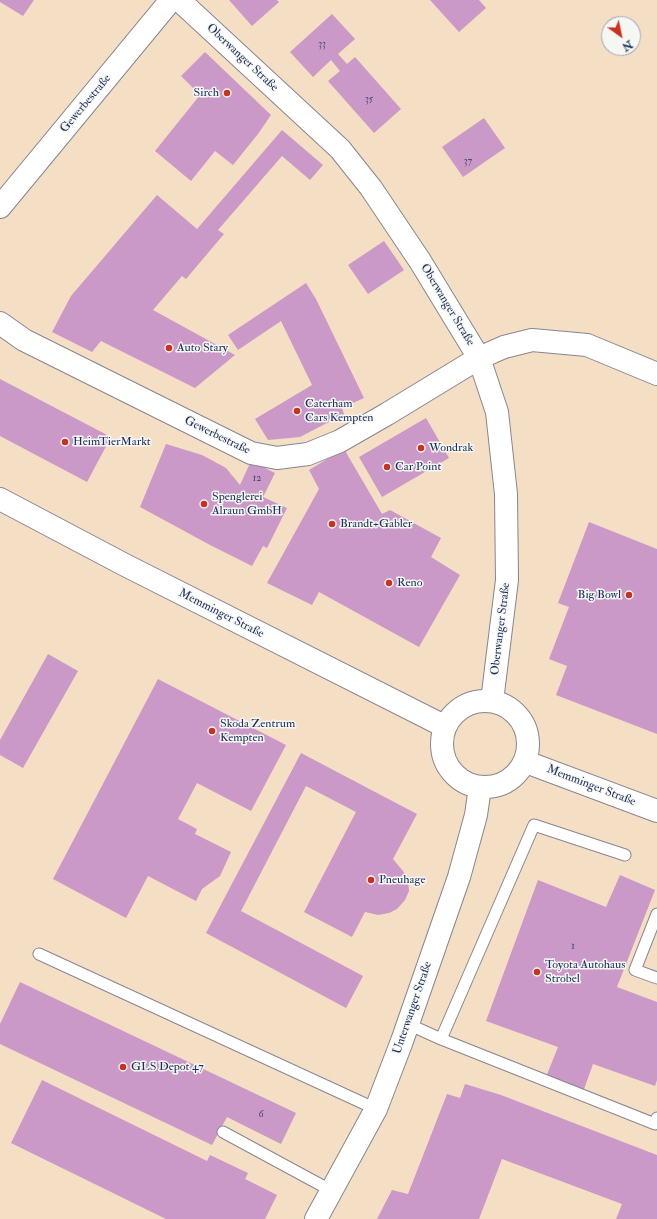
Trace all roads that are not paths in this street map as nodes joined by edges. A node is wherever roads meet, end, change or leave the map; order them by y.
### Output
1 (171, 0) edge
2 (179, 0) edge
3 (0, 208) edge
4 (0, 323) edge
5 (479, 358) junction
6 (657, 374) edge
7 (0, 499) edge
8 (492, 701) junction
9 (444, 726) junction
10 (526, 762) junction
11 (480, 787) junction
12 (657, 811) edge
13 (625, 855) dead end
14 (657, 914) edge
15 (39, 954) dead end
16 (657, 978) edge
17 (408, 1024) junction
18 (441, 1039) junction
19 (376, 1109) junction
20 (657, 1118) edge
21 (222, 1132) dead end
22 (332, 1191) junction
23 (316, 1219) edge

1 - 3 street, Gewerbestraße
2 - 5 street, Oberwanger Straße
4 - 5 street, Gewerbestraße
5 - 6 street, Gewerbestraße
5 - 8 street, Oberwanger Straße
7 - 9 street, Memminger Straße
8 - 9 street
8 - 10 street
9 - 11 street
10 - 11 street
10 - 12 street, Memminger Straße
11 - 17 street, Unterwanger Straße
13 - 18 lane
14 - 16 lane
15 - 19 lane
17 - 18 lane
17 - 19 street, Unterwanger Straße
18 - 20 lane
19 - 22 street, Unterwanger Straße
21 - 22 lane
22 - 23 street, Unterwanger Straße

